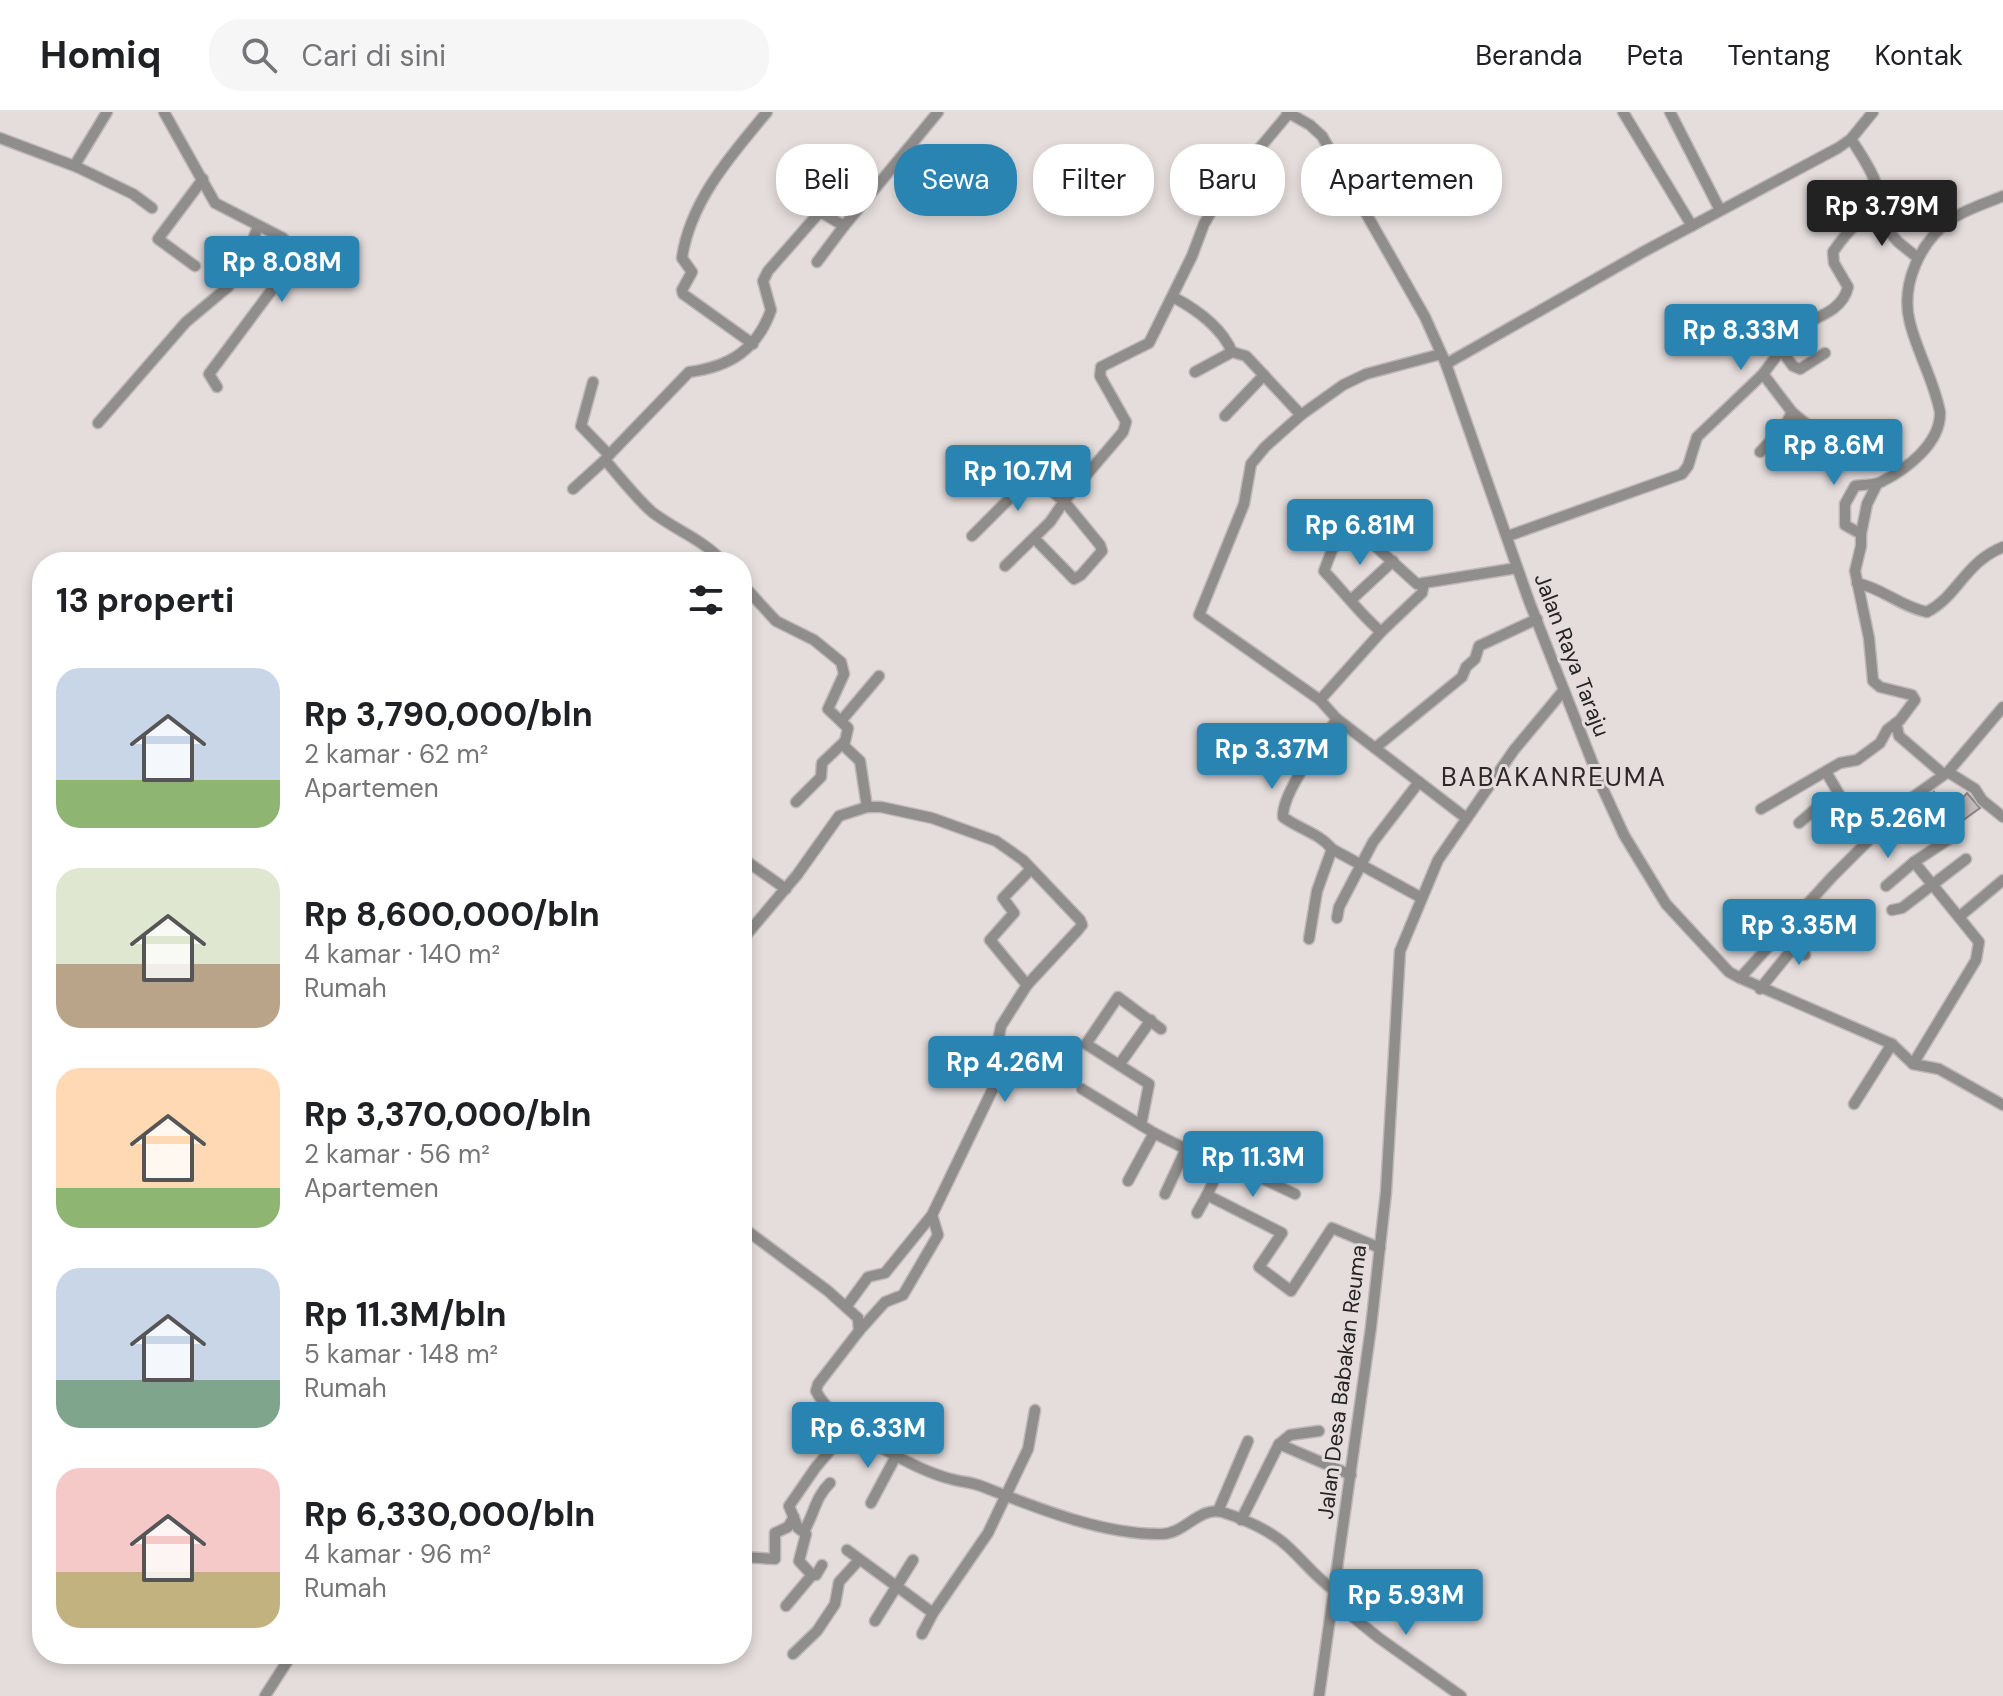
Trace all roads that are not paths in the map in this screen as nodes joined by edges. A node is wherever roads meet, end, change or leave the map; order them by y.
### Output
1 (107, 112) edge
2 (164, 112) edge
3 (767, 112) edge
4 (938, 112) edge
5 (1288, 112) edge
6 (1623, 112) edge
7 (1670, 112) edge
8 (1873, 112) edge
9 (0, 138) edge
10 (1851, 139) junction
11 (77, 167) junction
12 (203, 179) junction
13 (2003, 196) edge
14 (152, 208) dead end
15 (1720, 210) junction
16 (1872, 211) junction
17 (258, 226) junction
18 (844, 226) junction
19 (1692, 226) junction
20 (1918, 258) junction
21 (817, 262) dead end
22 (195, 266) dead end
23 (1173, 297) junction
24 (753, 344) junction
25 (1781, 350) junction
26 (1232, 352) junction
27 (1825, 353) dead end
28 (1443, 359) junction
29 (1195, 372) dead end
30 (1763, 374) junction
31 (1264, 375) junction
32 (593, 382) dead end
33 (217, 387) dead end
34 (1792, 412) junction
35 (1301, 415) junction
36 (1225, 416) dead end
37 (98, 423) dead end
38 (1810, 427) dead end
39 (1760, 452) dead end
40 (607, 458) junction
41 (1877, 484) junction
42 (573, 489) dead end
43 (1064, 501) junction
44 (1339, 510) dead end
45 (1348, 530) junction
46 (1861, 534) junction
47 (972, 536) dead end
48 (1508, 536) junction
49 (1034, 538) junction
50 (2003, 547) edge
51 (714, 552) edge
52 (1393, 561) junction
53 (1005, 566) dead end
54 (1517, 568) junction
55 (1424, 583) junction
56 (1857, 583) junction
57 (752, 595) edge
58 (1351, 600) junction
59 (1537, 619) junction
60 (1381, 632) junction
61 (879, 676) dead end
62 (1564, 690) junction
63 (1320, 700) junction
64 (2003, 707) edge
65 (1337, 719) junction
66 (841, 721) junction
67 (1896, 723) junction
68 (843, 743) junction
69 (1375, 748) junction
70 (1826, 772) junction
71 (1945, 773) junction
72 (1419, 782) junction
73 (796, 802) dead end
74 (867, 807) junction
75 (1761, 809) dead end
76 (2003, 817) edge
77 (1466, 818) junction
78 (1799, 823) dead end
79 (1958, 833) dead end
80 (1332, 849) junction
81 (1966, 859) dead end
82 (1914, 862) junction
83 (1361, 864) junction
84 (752, 865) edge
85 (1031, 869) junction
86 (2003, 880) edge
87 (1931, 884) junction
88 (1886, 886) dead end
89 (786, 889) junction
90 (1420, 897) junction
91 (1892, 910) dead end
92 (1959, 917) junction
93 (1337, 918) dead end
94 (752, 928) edge
95 (1816, 932) dead end
96 (1778, 935) junction
97 (1309, 939) dead end
98 (1795, 949) junction
99 (1805, 955) dead end
100 (1740, 978) junction
101 (1027, 985) junction
102 (1760, 989) junction
103 (1151, 1020) junction
104 (1161, 1029) dead end
105 (1892, 1044) junction
106 (1913, 1064) junction
107 (1119, 1065) junction
108 (1082, 1089) dead end
109 (1854, 1104) dead end
110 (2003, 1105) edge
111 (1141, 1125) junction
112 (1154, 1133) junction
113 (1186, 1149) junction
114 (1224, 1160) junction
115 (1128, 1181) dead end
116 (1165, 1194) dead end
117 (1295, 1194) dead end
118 (1207, 1195) junction
119 (1197, 1213) dead end
120 (932, 1215) junction
121 (752, 1235) edge
122 (1380, 1248) junction
123 (846, 1307) junction
124 (859, 1331) junction
125 (1035, 1410) dead end
126 (851, 1426) junction
127 (1319, 1431) dead end
128 (1248, 1441) dead end
129 (1279, 1444) junction
130 (896, 1456) junction
131 (1351, 1475) junction
132 (830, 1483) dead end
133 (1006, 1497) junction
134 (871, 1503) dead end
135 (1218, 1511) junction
136 (794, 1517) junction
137 (1241, 1520) junction
138 (804, 1531) junction
139 (847, 1550) dead end
140 (752, 1558) edge
141 (859, 1560) junction
142 (913, 1560) dead end
143 (822, 1565) dead end
144 (812, 1575) junction
145 (898, 1589) junction
146 (1334, 1596) junction
147 (786, 1606) dead end
148 (933, 1613) junction
149 (875, 1621) dead end
150 (922, 1634) dead end
151 (793, 1654) dead end
152 (286, 1664) edge
153 (265, 1696) edge
154 (1319, 1696) edge
155 (1461, 1696) edge

1 - 11 street
2 - 12 street
3 - 24 street
4 - 18 street
5 - 23 street
5 - 28 street, Jalan Raya Taraju
6 - 19 street
7 - 15 street
8 - 10 street
9 - 11 street
10 - 15 street
10 - 16 street
11 - 14 street
12 - 17 street
12 - 22 street
13 - 20 street
15 - 19 street
16 - 20 street
16 - 25 street
17 - 33 street
17 - 37 street
18 - 21 street
18 - 24 street
19 - 28 street
20 - 41 street
23 - 26 street
23 - 43 street
24 - 40 street
25 - 27 street
25 - 30 street
26 - 29 street
26 - 31 street
28 - 35 street
28 - 48 street, Jalan Raya Taraju
30 - 34 street
30 - 48 street
31 - 35 street
31 - 36 street
32 - 40 street
34 - 38 street
34 - 39 street
35 - 63 street
40 - 42 street
40 - 51 street
41 - 46 street
41 - 46 street
43 - 47 street
43 - 49 street
43 - 49 street
44 - 45 street
45 - 52 street
45 - 58 street
46 - 56 street
48 - 54 street, Jalan Raya Taraju
49 - 53 street
50 - 56 street
52 - 55 street
52 - 58 street
54 - 55 street
54 - 59 street, Jalan Raya Taraju
55 - 60 street
56 - 67 street
57 - 66 street
58 - 60 street
59 - 62 street, Jalan Raya Taraju
59 - 69 street
60 - 63 street
61 - 66 street
62 - 77 street, Jalan Desa Babakan Reuma
62 - 100 street, Jalan Raya Taraju
63 - 65 street
64 - 71 street
65 - 69 street
65 - 80 street
66 - 68 street
67 - 70 street
67 - 71 street
68 - 73 street
68 - 74 street
69 - 72 street
70 - 75 street
70 - 78 street
71 - 76 street
71 - 96 street
72 - 77 street
72 - 83 street
74 - 85 street
74 - 89 street
77 - 90 street, Jalan Desa Babakan Reuma
79 - 82 street
80 - 83 street
80 - 97 street
81 - 87 street
82 - 87 street
82 - 88 street
83 - 90 street
83 - 93 street
84 - 89 street
85 - 101 street
85 - 101 street
86 - 92 street
87 - 91 street
87 - 92 street
89 - 94 street
90 - 122 street, Jalan Desa Babakan Reuma
92 - 106 street
95 - 98 street
96 - 98 street
96 - 100 street
98 - 99 street
98 - 102 street
100 - 102 street, Jalan Raya Taraju
101 - 120 street
102 - 105 street, Jalan Raya Taraju
103 - 104 street
103 - 107 street
103 - 107 street
105 - 106 street, Jalan Raya Taraju
105 - 109 street
106 - 110 street, Jalan Raya Taraju
107 - 111 street
108 - 111 street
111 - 112 street
112 - 113 street
112 - 115 street
113 - 114 street
113 - 116 street
114 - 117 street
114 - 118 street
118 - 119 street
118 - 122 street
120 - 123 street
120 - 124 street
121 - 123 street
122 - 131 street, Jalan Desa Babakan Reuma
123 - 124 street
124 - 126 street
125 - 133 street
126 - 130 street
126 - 136 street
127 - 129 street
128 - 135 street
129 - 131 street
129 - 137 street
130 - 133 street
130 - 134 street
131 - 146 street, Jalan Desa Babakan Reuma
132 - 138 street
133 - 135 street
133 - 148 street
135 - 137 street
136 - 138 street
136 - 140 street
137 - 146 street
138 - 144 street
139 - 141 street
141 - 145 street
141 - 151 street
142 - 145 street
143 - 144 street
144 - 147 street
145 - 148 street
145 - 149 street
146 - 154 street, Jalan Desa Babakan Reuma
146 - 155 street
148 - 150 street
152 - 153 street

